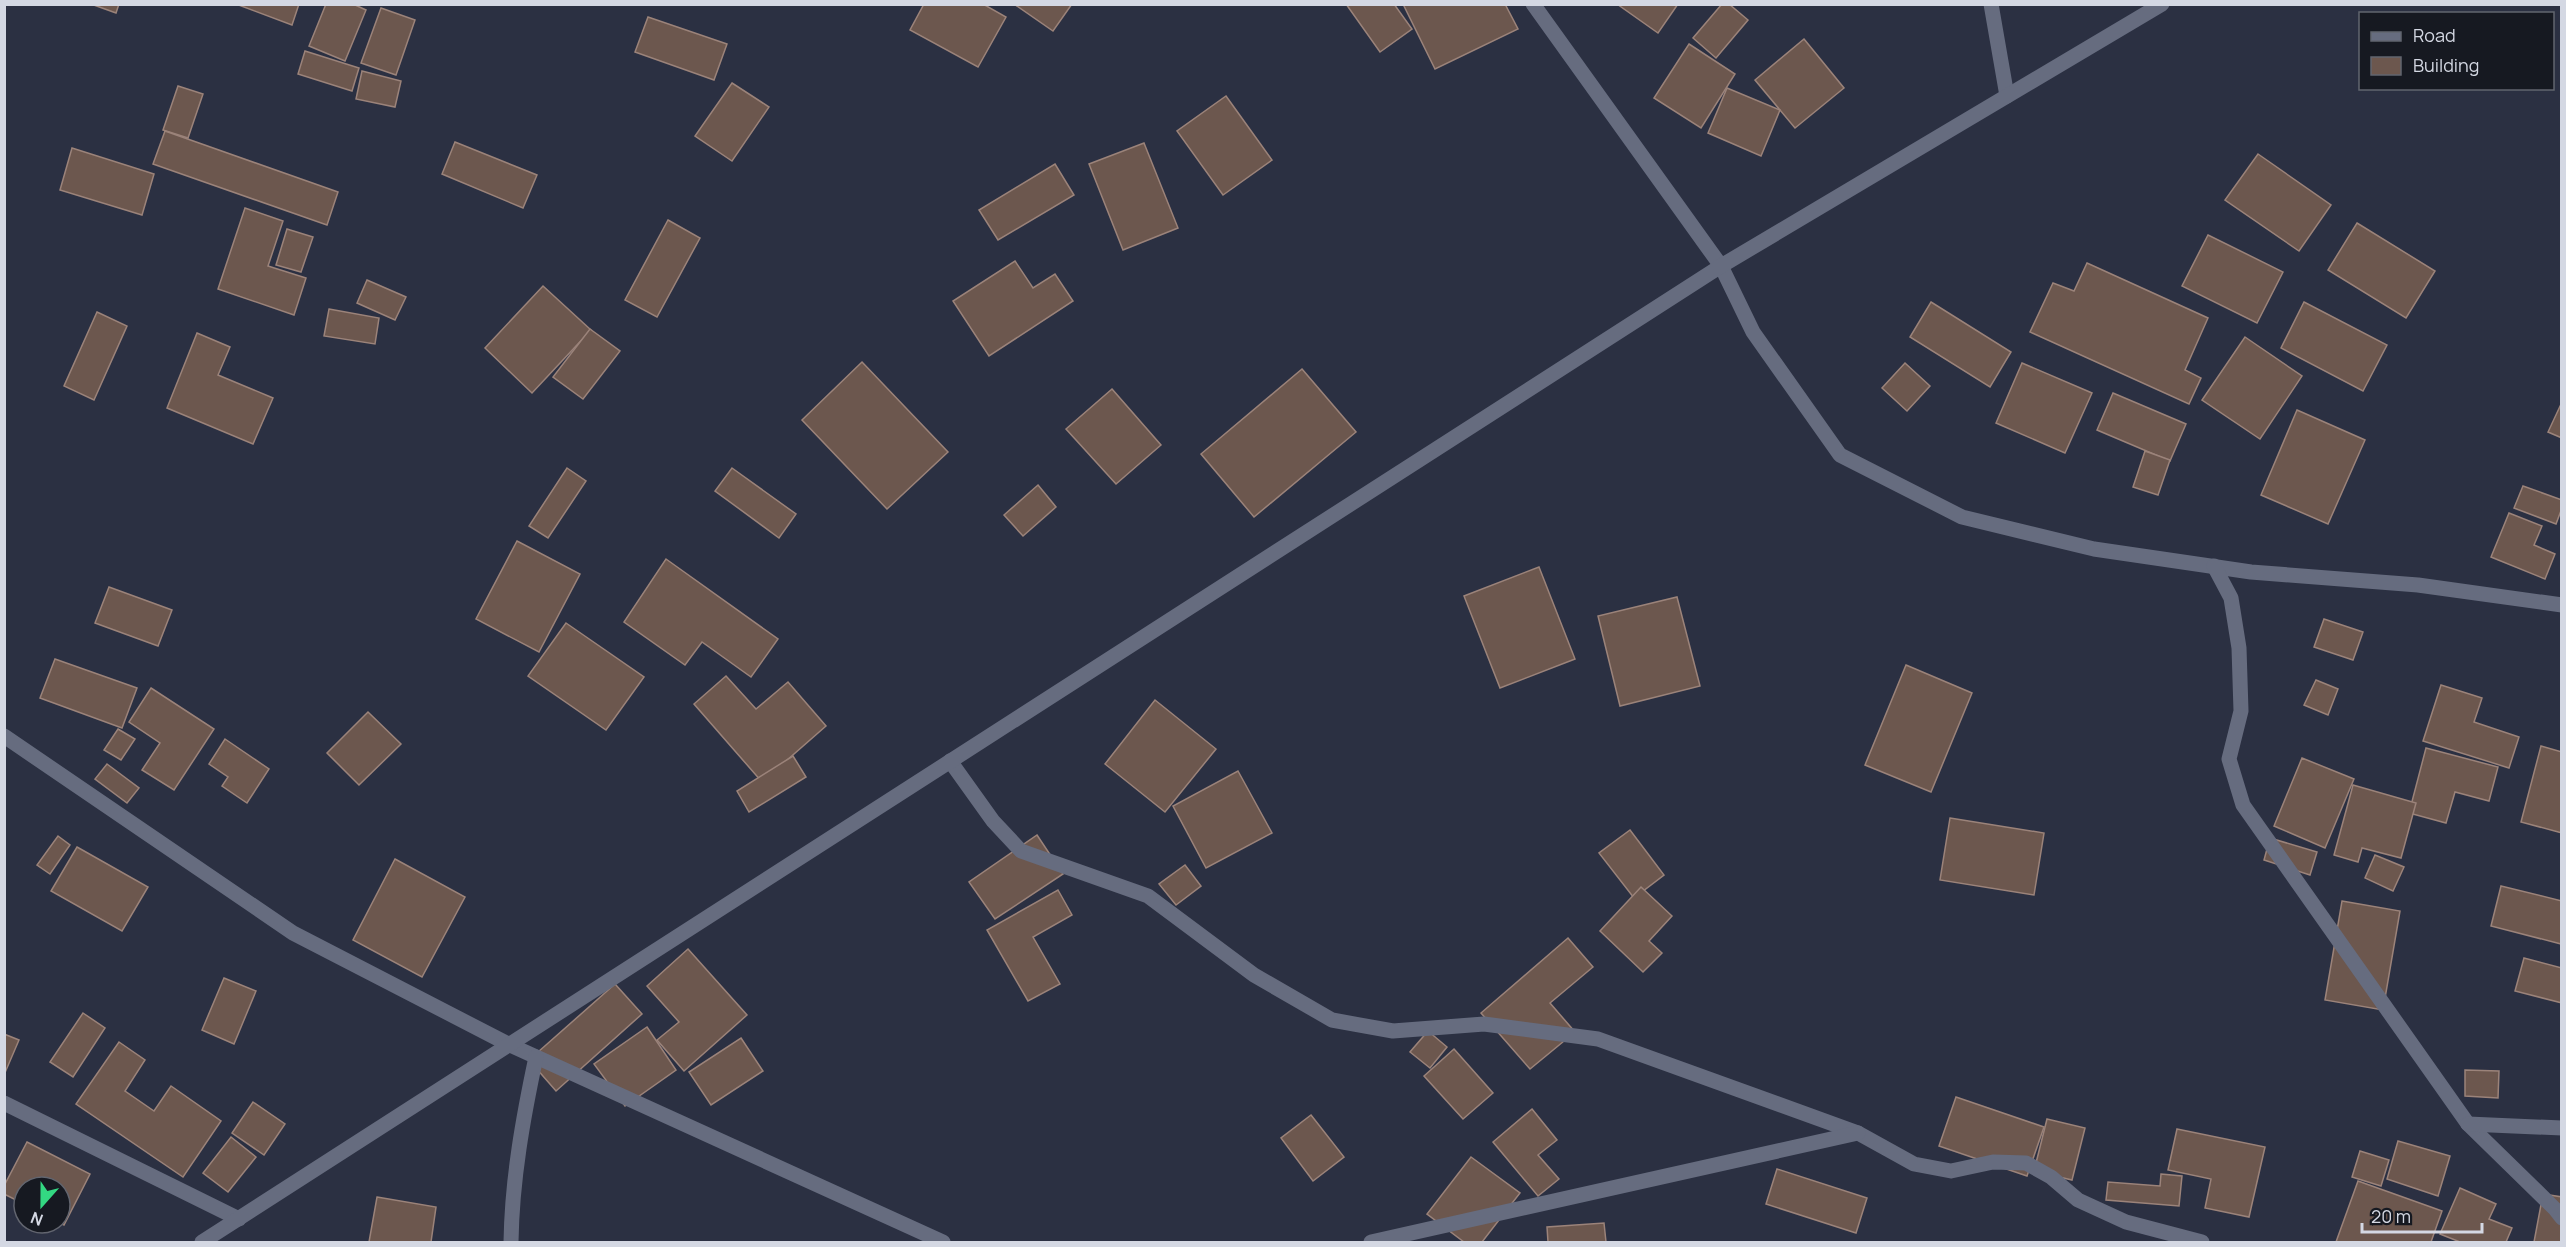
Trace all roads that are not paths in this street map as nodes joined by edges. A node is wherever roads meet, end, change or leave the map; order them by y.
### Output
1 (1533, 4) edge
2 (1991, 4) edge
3 (2162, 4) edge
4 (2007, 96) junction
5 (1721, 266) junction
6 (2214, 566) junction
7 (2562, 605) edge
8 (4, 736) edge
9 (950, 761) junction
10 (510, 1045) junction
11 (536, 1057) junction
12 (4, 1103) edge
13 (2468, 1124) junction
14 (2562, 1128) edge
15 (1858, 1134) junction
16 (2562, 1218) edge
17 (239, 1219) junction
18 (202, 1242) edge
19 (511, 1242) edge
20 (943, 1242) edge
21 (1371, 1242) edge
22 (2202, 1242) edge

1 - 5 street
2 - 4 street
3 - 4 street
4 - 5 street
5 - 6 street
5 - 9 street
6 - 7 street
6 - 13 street
8 - 10 street
9 - 10 street
9 - 15 street
10 - 11 street
10 - 17 street
11 - 19 street
11 - 20 street
12 - 17 street
13 - 14 street
13 - 16 street
15 - 21 street
15 - 22 street
17 - 18 street

